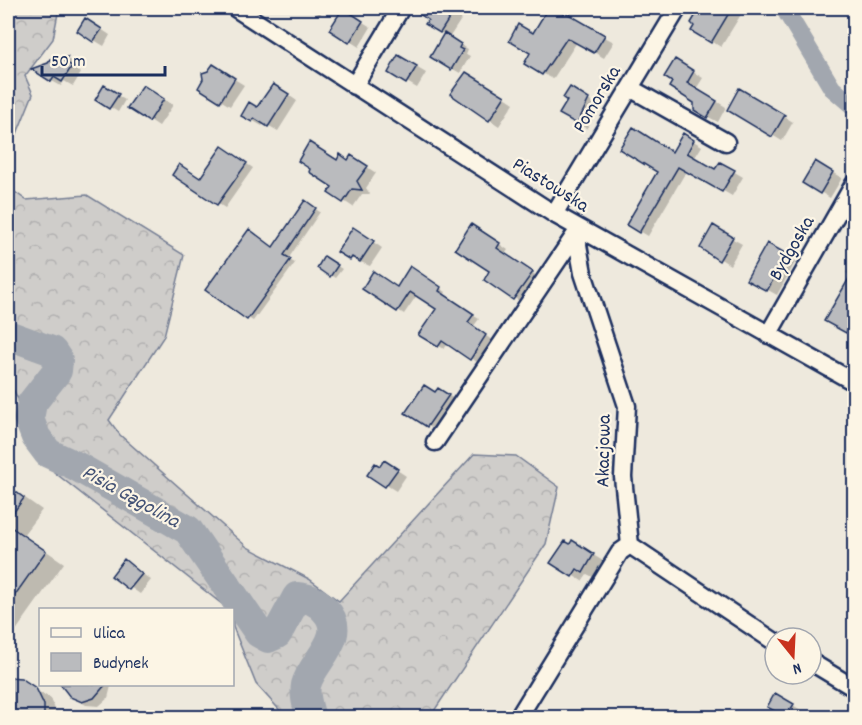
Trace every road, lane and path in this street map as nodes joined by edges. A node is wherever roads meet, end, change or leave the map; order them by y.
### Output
1 (235, 8) edge
2 (401, 8) edge
3 (678, 8) edge
4 (354, 86) junction
5 (630, 88) junction
6 (726, 142) dead end
7 (855, 184) edge
8 (554, 214) junction
9 (579, 228) junction
10 (768, 334) junction
11 (855, 382) edge
12 (435, 442) dead end
13 (630, 545) junction
14 (763, 634) edge
15 (823, 669) edge
16 (855, 688) edge
17 (518, 717) edge

1 - 4 street, Piastowska
2 - 4 street
3 - 5 street, Pomorska
4 - 8 street, Piastowska
5 - 6 street
5 - 8 street, Pomorska
7 - 10 street, Bydgoska
8 - 9 street, Piastowska
9 - 10 street, Piastowska
9 - 12 street
9 - 13 street, Akacjowa
10 - 11 street, Piastowska
13 - 14 street
13 - 17 street
15 - 16 street

